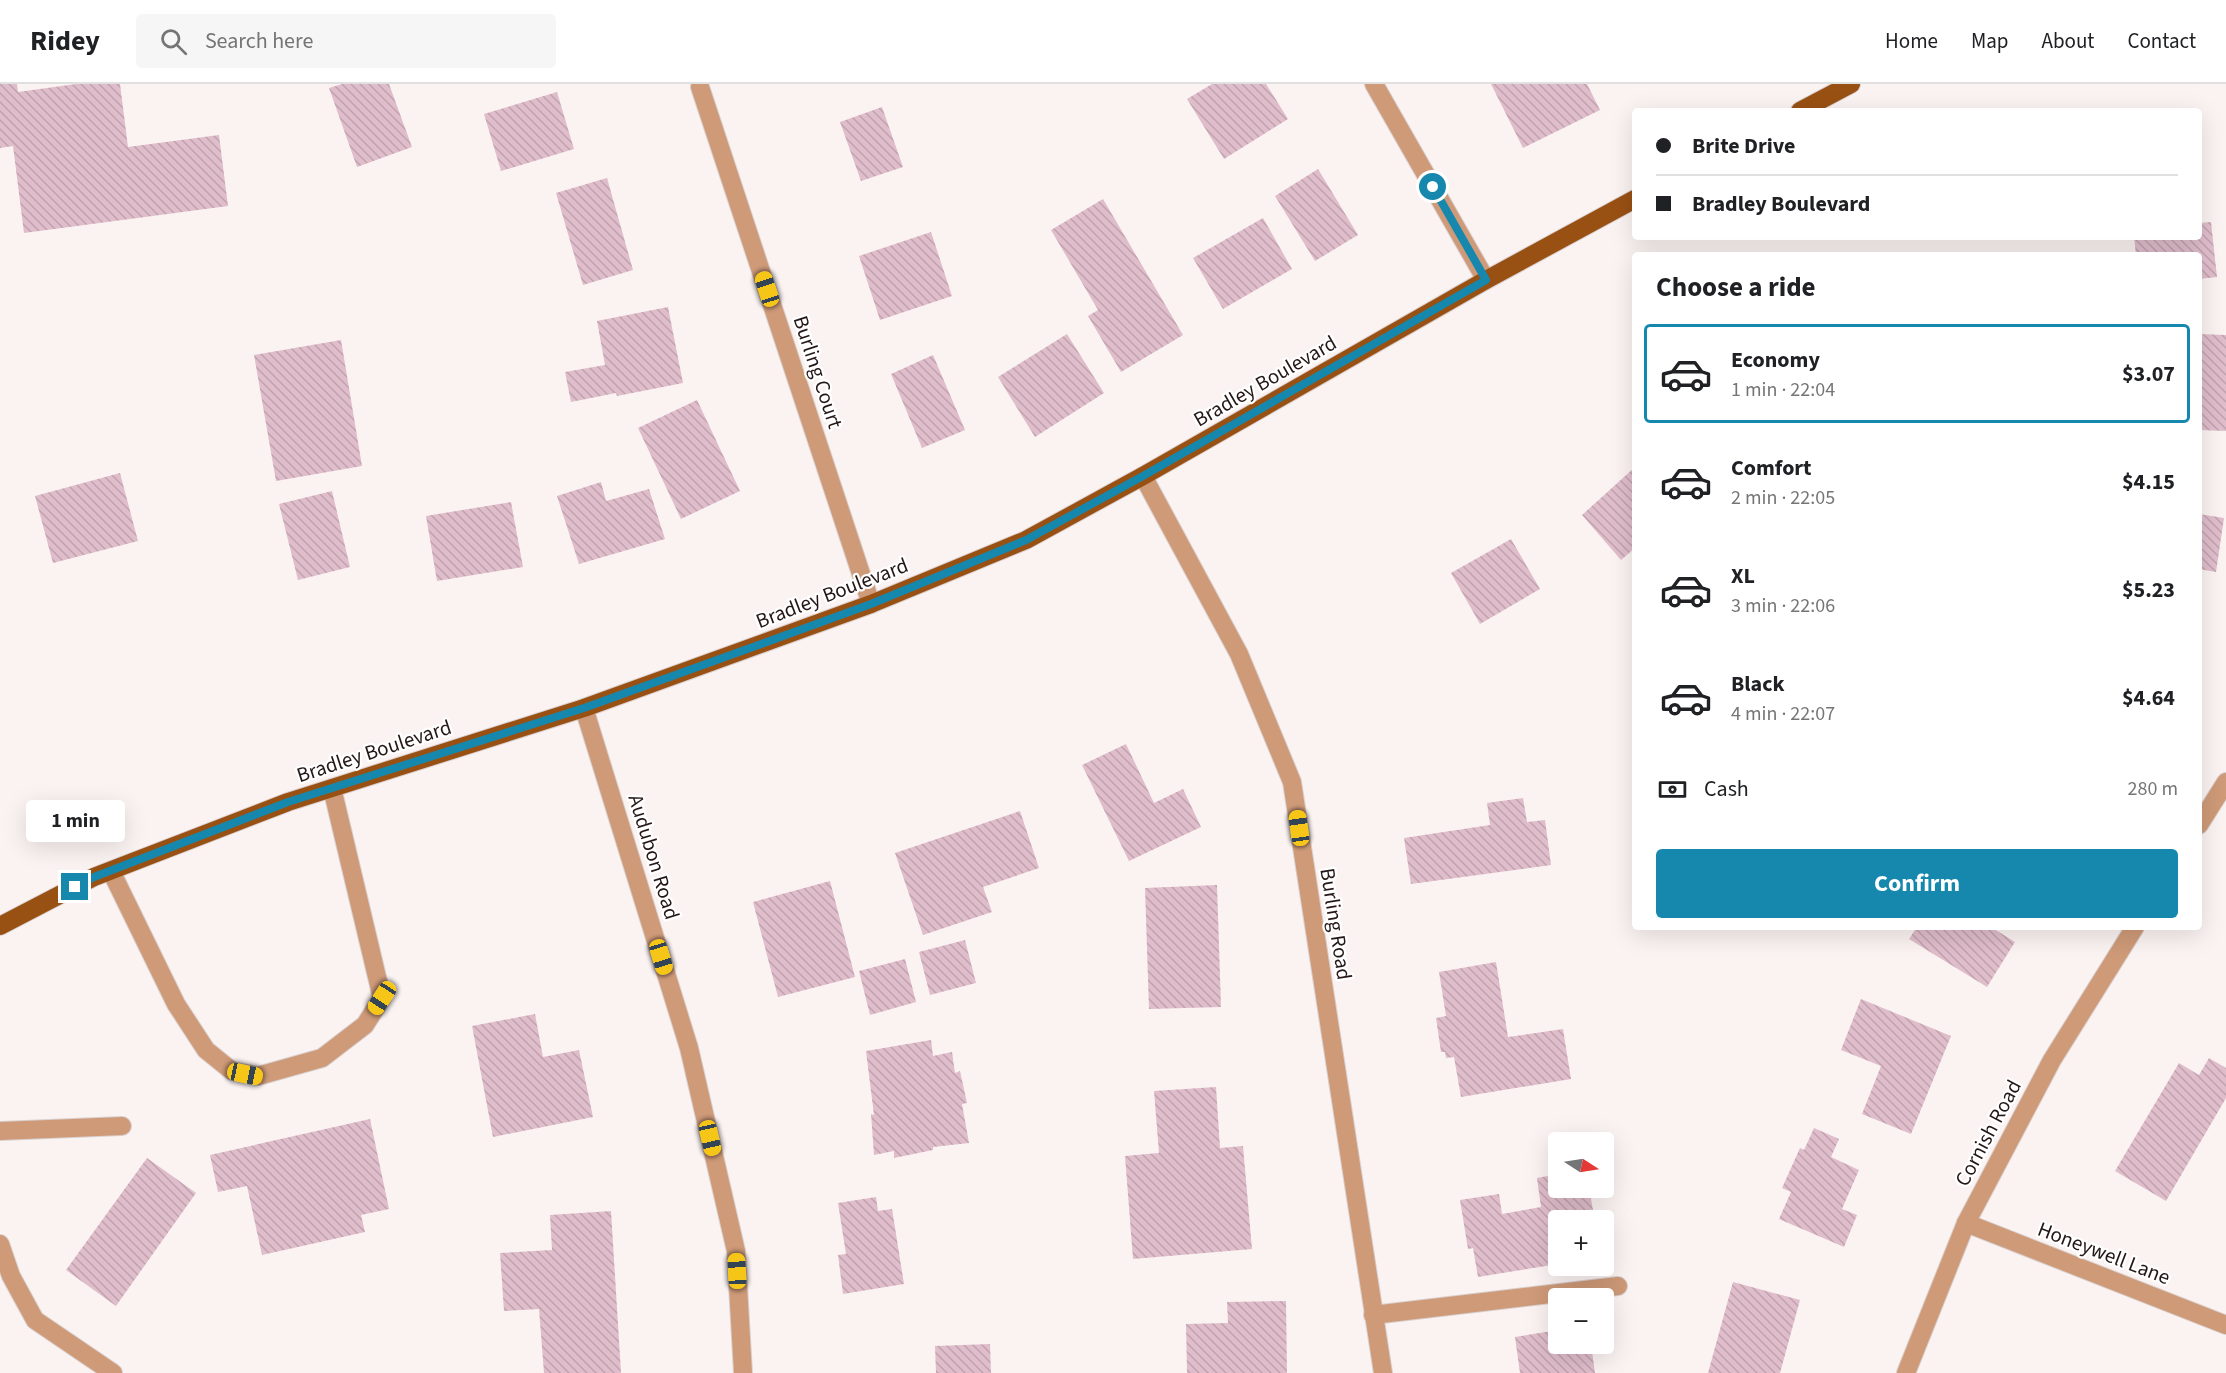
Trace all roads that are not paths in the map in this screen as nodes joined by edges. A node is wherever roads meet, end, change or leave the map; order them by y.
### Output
1 (1374, 84) edge
2 (1851, 84) edge
3 (700, 87) dead end
4 (1806, 108) edge
5 (1632, 202) edge
6 (1486, 280) junction
7 (1143, 476) junction
8 (871, 604) junction
9 (584, 708) junction
10 (2226, 782) edge
11 (332, 788) junction
12 (2202, 820) edge
13 (111, 871) junction
14 (0, 926) edge
15 (2133, 930) edge
16 (122, 1126) dead end
17 (0, 1131) edge
18 (1966, 1223) junction
19 (0, 1244) edge
20 (1618, 1286) dead end
21 (1373, 1315) junction
22 (2226, 1325) edge
23 (113, 1373) edge
24 (743, 1373) edge
25 (1383, 1373) edge
26 (1906, 1373) edge

1 - 6 street
2 - 4 main road
3 - 8 street, Burling Court
5 - 6 main road, Bradley Boulevard
6 - 7 main road, Bradley Boulevard
7 - 8 main road, Bradley Boulevard
7 - 21 street, Burling Road
8 - 9 main road, Bradley Boulevard
9 - 11 main road, Bradley Boulevard
9 - 24 street, Audubon Road
10 - 12 street
11 - 13 main road, Bradley Boulevard
11 - 13 street
13 - 14 main road, Bradley Boulevard
15 - 18 street, Cornish Road
16 - 17 street
18 - 22 street, Honeywell Lane
18 - 26 street, Cornish Road
19 - 23 street
20 - 21 street
21 - 25 street, Burling Road

